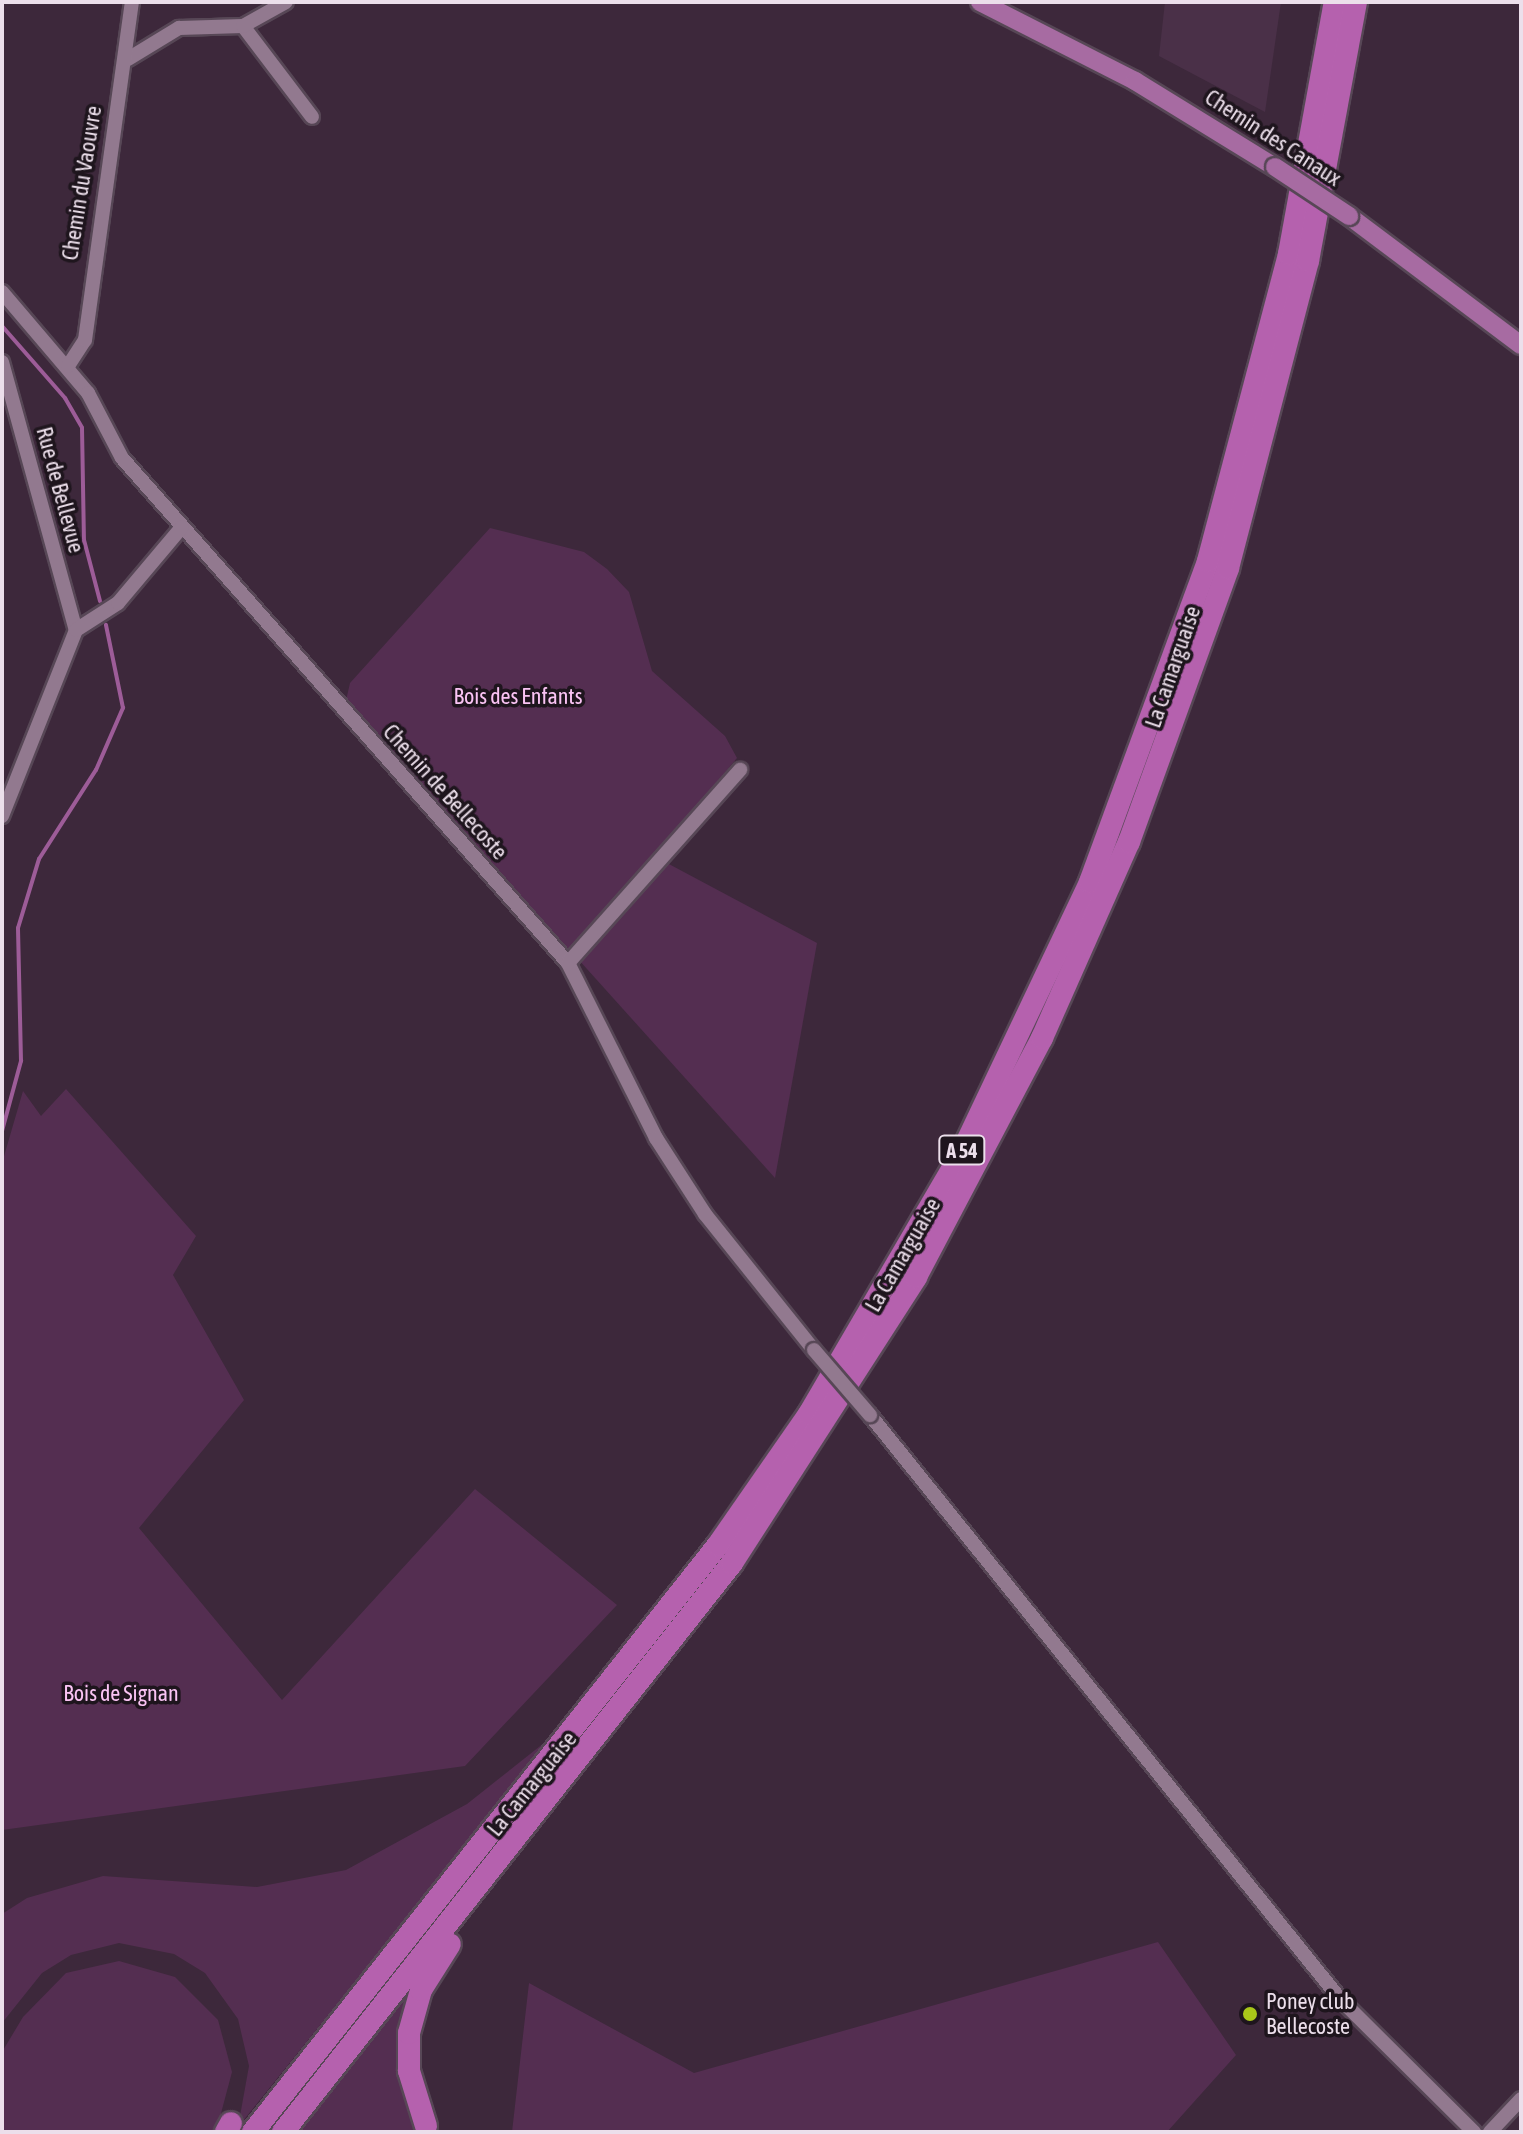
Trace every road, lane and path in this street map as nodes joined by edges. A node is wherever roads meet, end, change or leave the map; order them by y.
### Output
1 (132, 2) edge
2 (286, 2) edge
3 (980, 2) edge
4 (1335, 2) edge
5 (1356, 2) edge
6 (243, 26) junction
7 (128, 59) junction
8 (312, 117) dead end
9 (2, 292) edge
10 (1521, 345) edge
11 (2, 362) edge
12 (68, 366) junction
13 (182, 527) junction
14 (76, 630) junction
15 (740, 770) dead end
16 (2, 816) edge
17 (568, 963) junction
18 (718, 1545) junction
19 (637, 1640) dead end
20 (609, 1726) junction
21 (1521, 2099) edge
22 (426, 2126) dead end
23 (253, 2132) edge
24 (283, 2132) edge
25 (1474, 2132) edge
26 (1490, 2132) edge

1 - 7 street, Chemin du Vaouvre
2 - 6 street
3 - 10 main road, Chemin des Canaux, bridge
4 - 18 highway, La Camarguaise / A 54
5 - 20 highway, La Camarguaise / A 54
6 - 7 street
6 - 8 street
7 - 12 street, Chemin du Vaouvre
9 - 12 street, Chemin de Bellecoste
11 - 14 street, Rue de Bellevue
12 - 13 street, Chemin de Bellecoste
13 - 14 street
13 - 17 street, Chemin de Bellecoste
14 - 16 street
15 - 17 street
17 - 25 street, Chemin de Bellecoste, bridge
18 - 19 highway
18 - 23 highway, La Camarguaise / A 54
20 - 22 highway
20 - 24 highway, La Camarguaise / A 54
21 - 26 street

